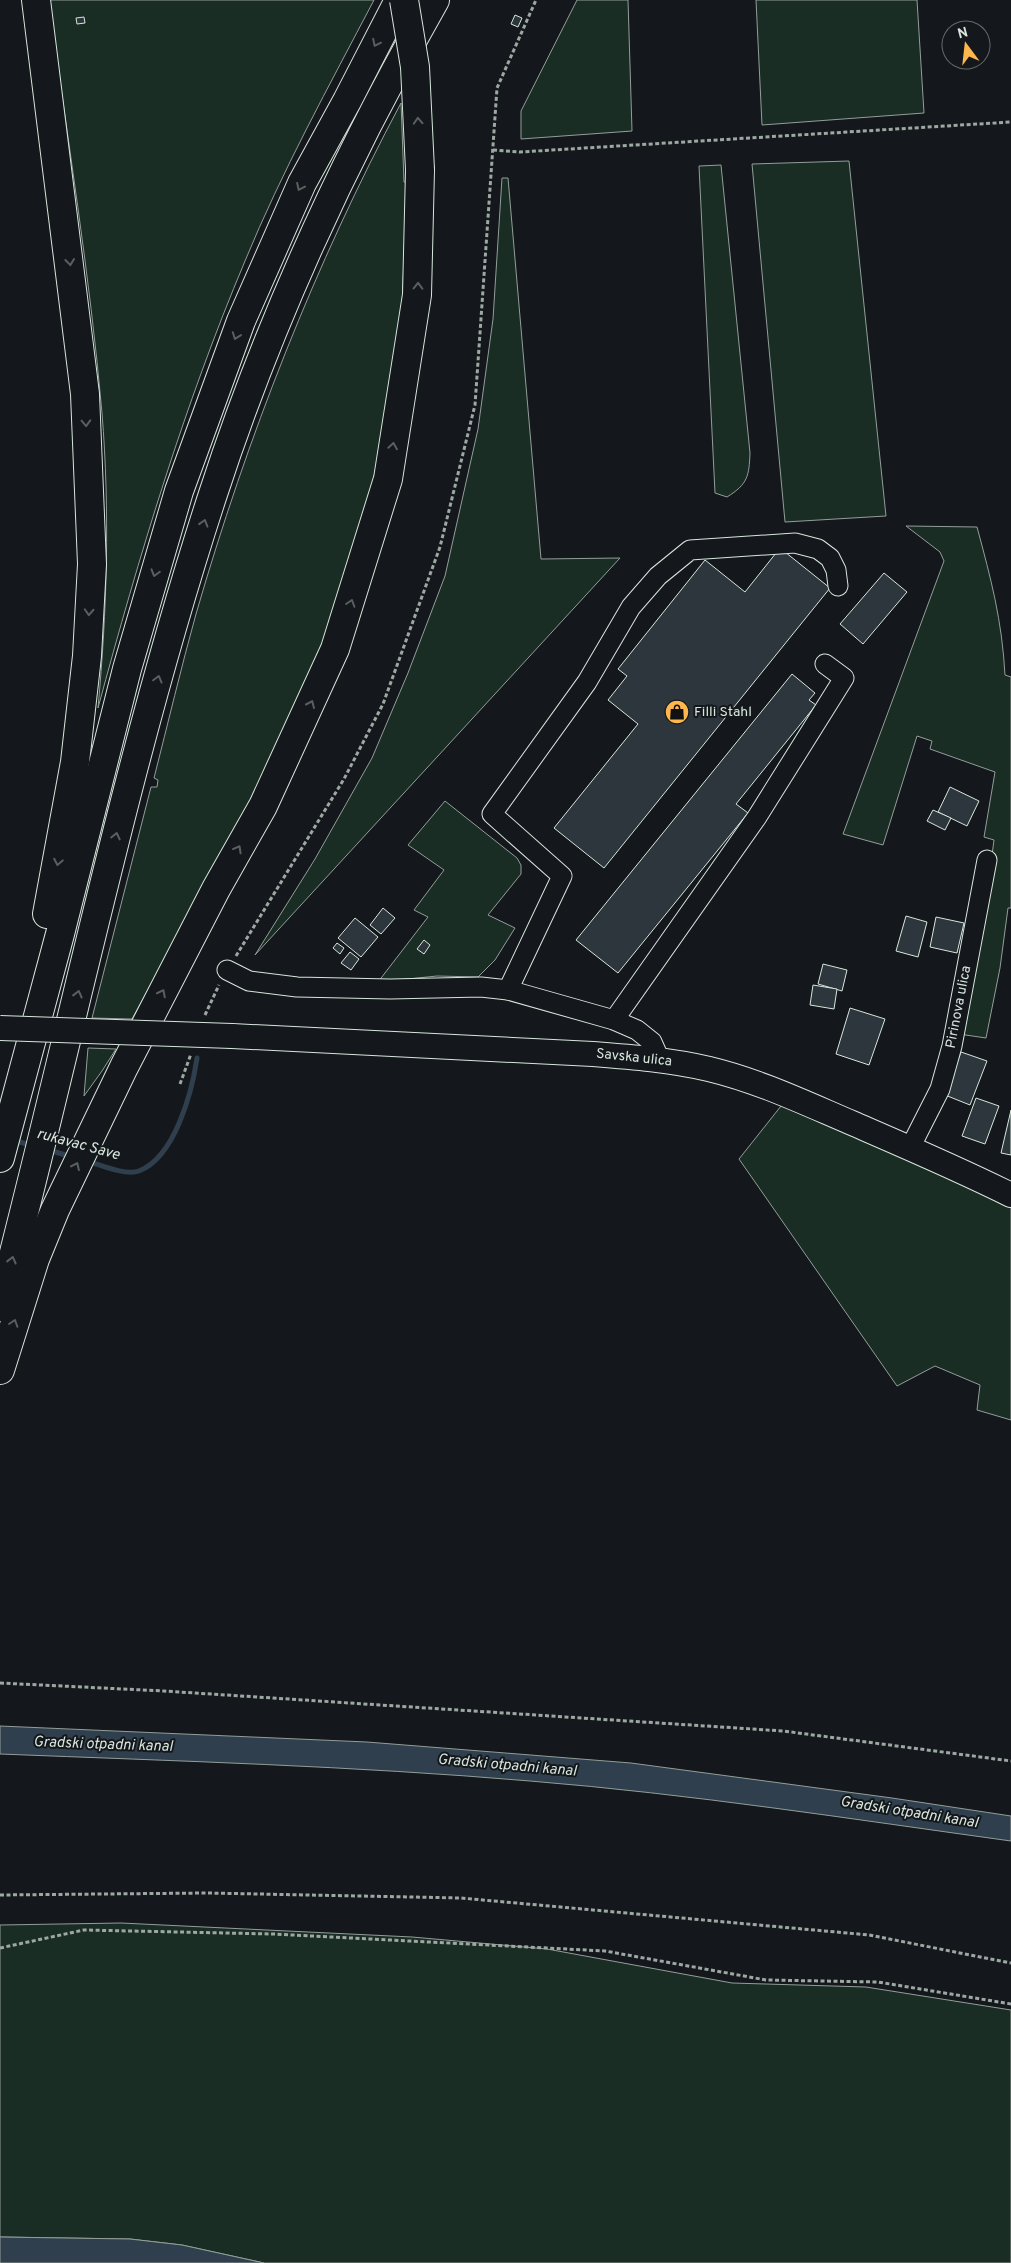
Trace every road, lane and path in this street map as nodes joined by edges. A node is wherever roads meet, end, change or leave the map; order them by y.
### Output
1 (19, 0) edge
2 (36, 0) edge
3 (399, 0) edge
4 (404, 0) edge
5 (435, 0) edge
6 (536, 0) edge
7 (1011, 122) edge
8 (493, 150) junction
9 (64, 213) junction
10 (838, 586) dead end
11 (825, 664) dead end
12 (987, 860) dead end
13 (227, 970) junction
14 (508, 990) junction
15 (204, 1019) dead end
16 (614, 1020) junction
17 (0, 1028) edge
18 (194, 1047) dead end
19 (660, 1060) junction
20 (15, 1083) junction
21 (180, 1084) dead end
22 (910, 1148) junction
23 (0, 1158) edge
24 (1011, 1195) edge
25 (0, 1307) edge
26 (0, 1370) edge
27 (0, 1683) edge
28 (1011, 1761) edge
29 (0, 1895) edge
30 (0, 1948) edge
31 (1011, 1963) edge
32 (1011, 2004) edge

1 - 9 highway
2 - 9 highway
3 -> 20 highway
26 -> 4 highway, bridge
25 -> 5 highway
6 - 8 path
7 - 8 path
8 - 13 path
9 -> 20 highway
10 - 14 street
11 - 16 street
12 - 22 street, Pirinova ulica
13 - 14 street
13 - 15 path
14 - 16 street
16 - 19 street
17 - 19 main road, Savska ulica, bridge
18 - 21 path
19 - 22 main road, Savska ulica
20 - 23 highway
22 - 24 main road, Savska ulica
27 - 28 path
29 - 31 path
30 - 32 path

